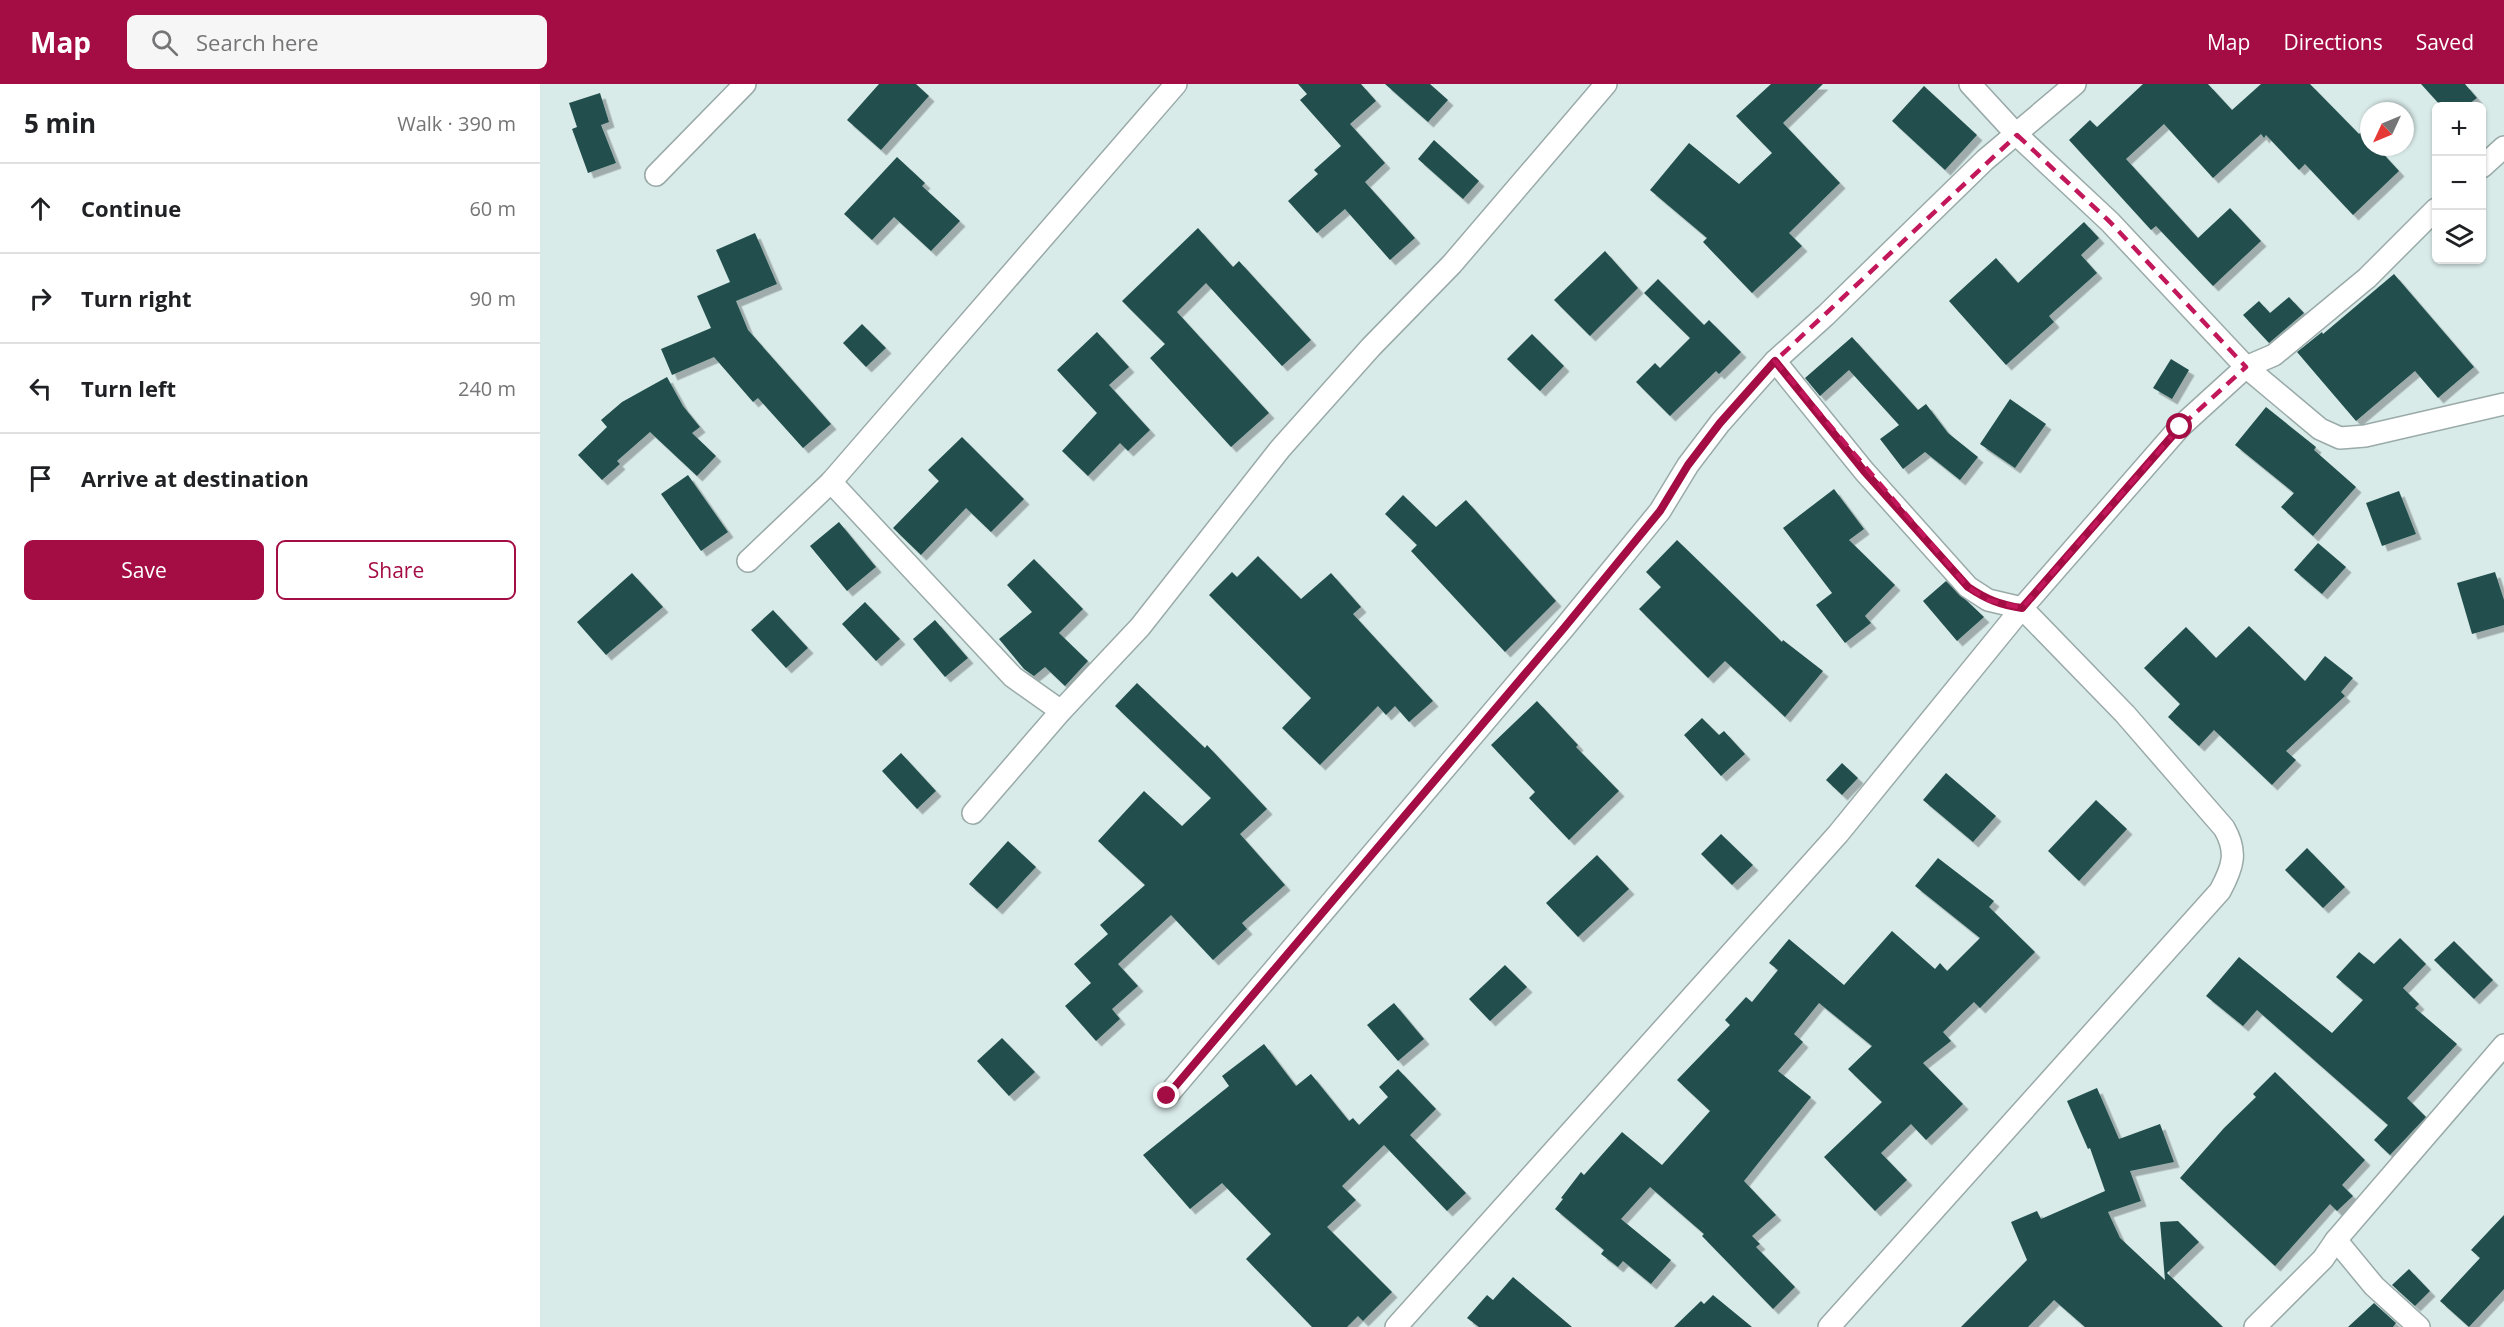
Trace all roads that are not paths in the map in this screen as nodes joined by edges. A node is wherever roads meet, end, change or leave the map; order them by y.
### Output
1 (746, 84) edge
2 (1176, 84) edge
3 (1606, 84) edge
4 (1970, 84) edge
5 (2075, 84) edge
6 (2017, 135) junction
7 (2504, 147) edge
8 (2486, 163) edge
9 (656, 175) dead end
10 (2435, 210) edge
11 (1775, 361) junction
12 (2246, 366) junction
13 (2504, 404) edge
14 (831, 482) junction
15 (748, 561) dead end
16 (2022, 608) junction
17 (1061, 711) junction
18 (973, 813) dead end
19 (2504, 1045) edge
20 (1167, 1096) dead end
21 (2336, 1240) junction
22 (1396, 1327) edge
23 (1829, 1327) edge
24 (2255, 1327) edge
25 (2419, 1327) edge

1 - 9 street
2 - 14 street
3 - 17 street
4 - 6 street
5 - 6 street
6 - 11 street
6 - 12 street
7 - 8 street
10 - 12 street
11 - 16 street
11 - 20 street
12 - 13 street
12 - 16 street
14 - 15 street
14 - 17 street
16 - 22 street
16 - 23 street
17 - 18 street
19 - 21 street
21 - 24 street
21 - 25 street

